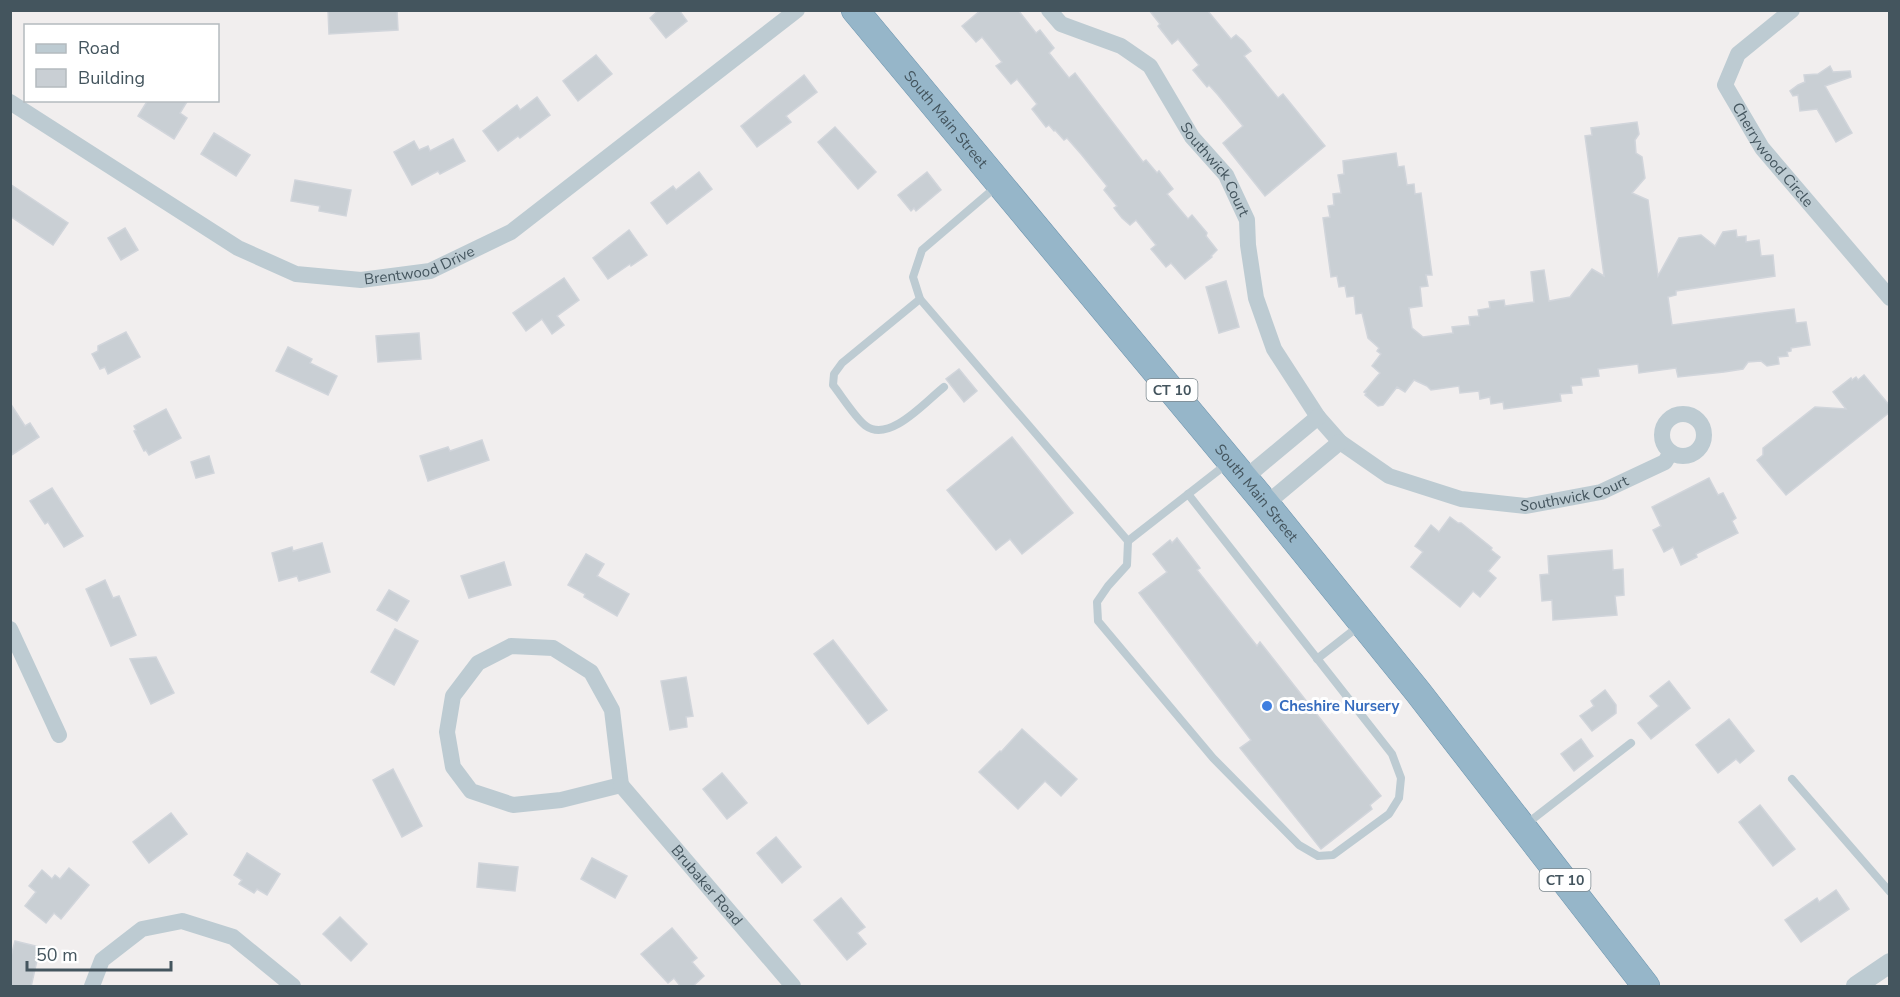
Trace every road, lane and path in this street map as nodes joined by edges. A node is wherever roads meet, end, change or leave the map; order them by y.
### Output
1 (797, 10) edge
2 (855, 10) edge
3 (1049, 10) edge
4 (1792, 10) edge
5 (10, 102) edge
6 (999, 184) junction
7 (1890, 298) edge
8 (920, 299) junction
9 (944, 387) dead end
10 (1318, 417) junction
11 (1340, 442) junction
12 (1671, 453) dead end
13 (1238, 470) junction
14 (1188, 494) junction
15 (1266, 504) junction
16 (1128, 541) junction
17 (1362, 623) junction
18 (10, 629) edge
19 (1317, 659) junction
20 (59, 735) dead end
21 (1631, 743) dead end
22 (1792, 779) dead end
23 (621, 785) junction
24 (1522, 827) junction
25 (1890, 892) edge
26 (1890, 963) edge
27 (92, 987) edge
28 (293, 987) edge
29 (793, 987) edge
30 (1646, 987) edge
31 (1856, 987) edge

1 - 5 street, Brentwood Drive
2 - 6 highway, South Main Street / CT 10
3 - 10 street, Southwick Court
4 - 7 street, Cherrywood Circle
6 - 8 lane
6 - 13 highway, South Main Street / CT 10
8 - 9 lane
8 - 16 lane
10 - 11 street, Southwick Court
10 - 13 street
11 - 12 street, Southwick Court
11 - 15 street
13 - 14 lane
13 - 15 highway, South Main Street / CT 10
14 - 16 lane
14 - 19 lane
15 - 17 highway, South Main Street / CT 10
16 - 19 lane
17 - 19 lane
17 - 24 highway, South Main Street / CT 10
18 - 20 street
21 - 24 lane
22 - 25 lane
23 - 23 street
23 - 29 street, Brubaker Road
24 - 30 highway, South Main Street / CT 10
26 - 31 street
27 - 28 street

